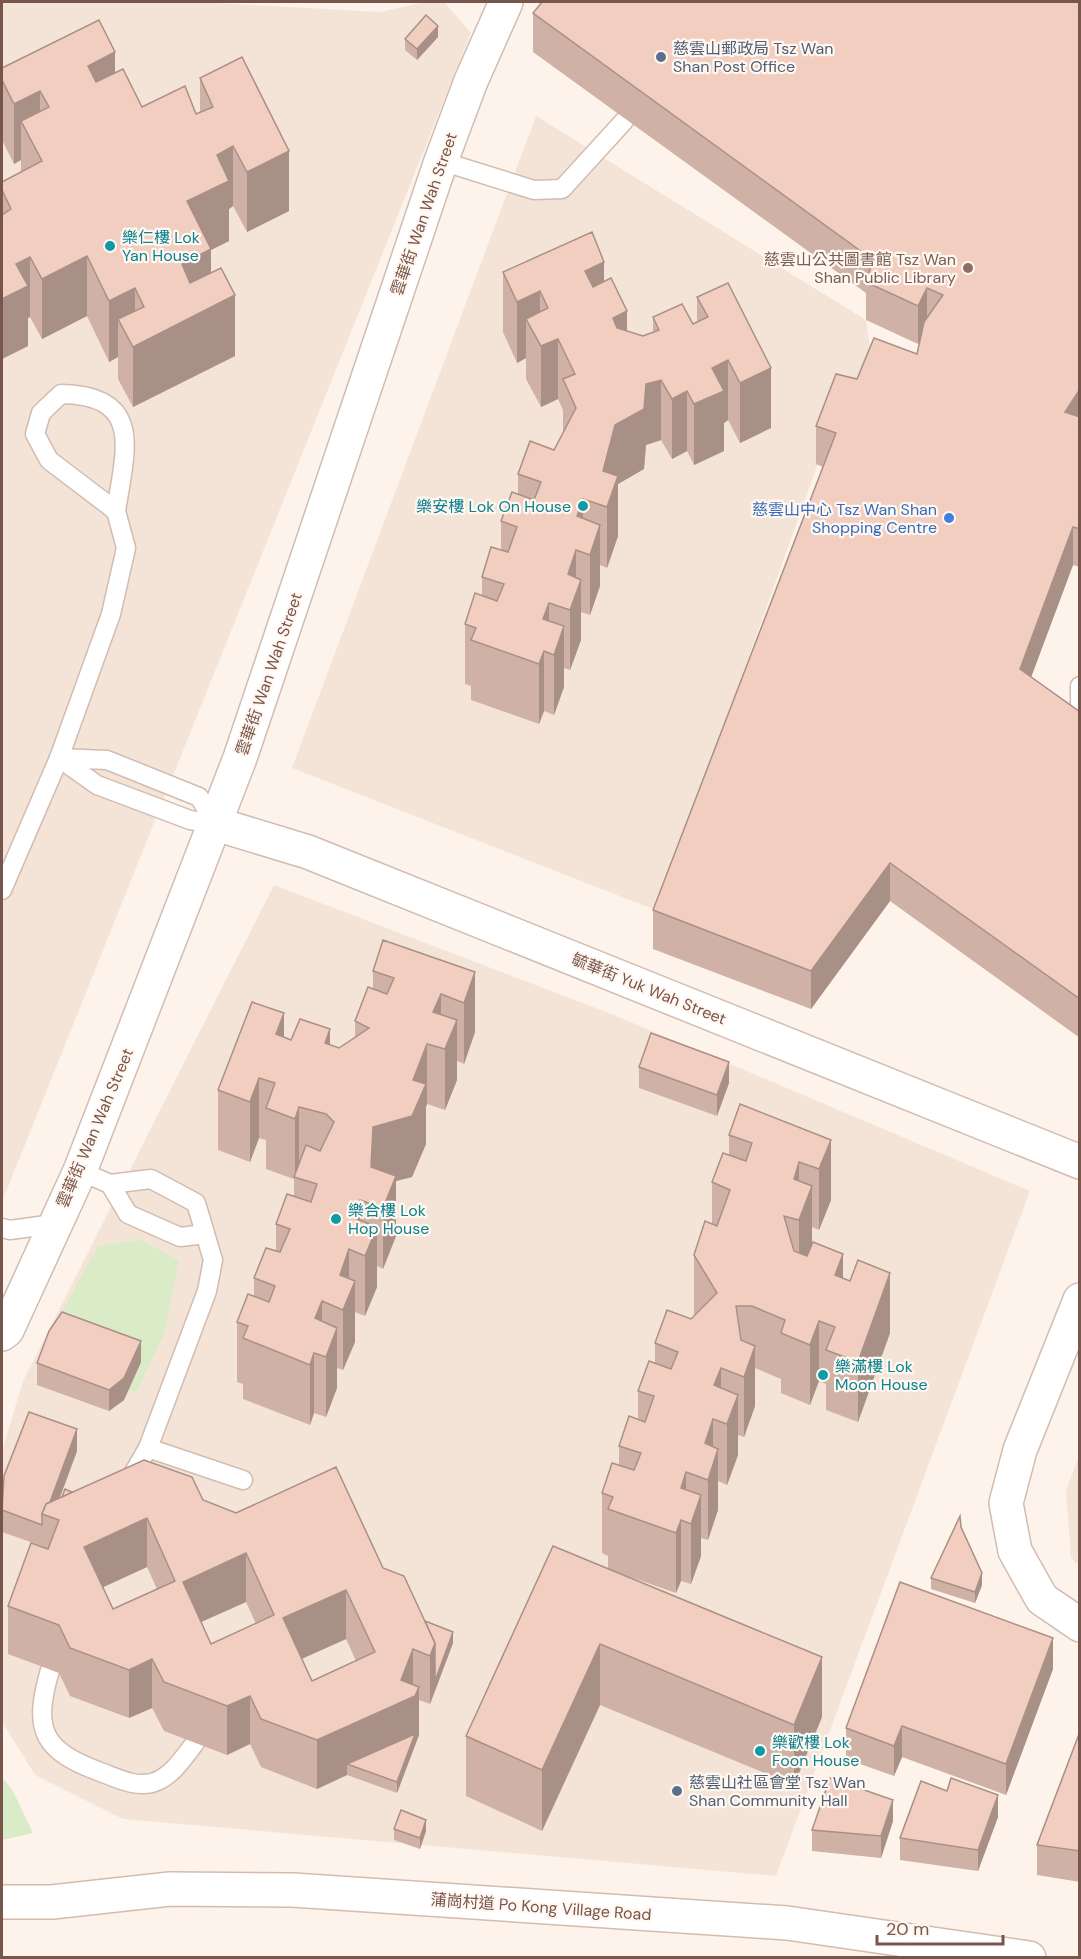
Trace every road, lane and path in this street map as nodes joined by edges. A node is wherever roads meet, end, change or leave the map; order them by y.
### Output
1 (506, 2) edge
2 (624, 121) dead end
3 (441, 161) junction
4 (116, 511) junction
5 (1080, 686) edge
6 (1080, 704) edge
7 (59, 758) junction
8 (216, 824) junction
9 (2, 890) edge
10 (1080, 1162) edge
11 (80, 1171) junction
12 (110, 1184) junction
13 (54, 1224) junction
14 (2, 1228) edge
15 (205, 1234) junction
16 (1080, 1300) edge
17 (2, 1334) edge
18 (148, 1448) junction
19 (243, 1480) dead end
20 (120, 1497) edge
21 (1080, 1624) edge
22 (51, 1670) dead end
23 (195, 1743) dead end
24 (2, 1902) edge
25 (52, 1902) junction
26 (2, 1920) edge
27 (1029, 1958) edge

1 - 3 street, 雲華街 Wan Wah Street
2 - 3 lane
3 - 8 street, 雲華街 Wan Wah Street
4 - 4 lane
4 - 7 lane
5 - 6 lane
7 - 8 lane
7 - 8 lane
7 - 9 lane
8 - 10 street, 毓華街 Yuk Wah Street
8 - 11 street, 雲華街 Wan Wah Street
11 - 12 lane
11 - 13 street, 雲華街 Wan Wah Street
12 - 15 lane
12 - 15 lane
13 - 14 lane
13 - 17 street, 雲華街 Wan Wah Street
15 - 18 lane
16 - 21 street
18 - 19 lane
18 - 20 lane
22 - 23 lane
24 - 25 street, 蒲崗村道 Po Kong Village Road
25 - 26 street, 蒲崗村道 Po Kong Village Road
25 - 27 street, 蒲崗村道 Po Kong Village Road

